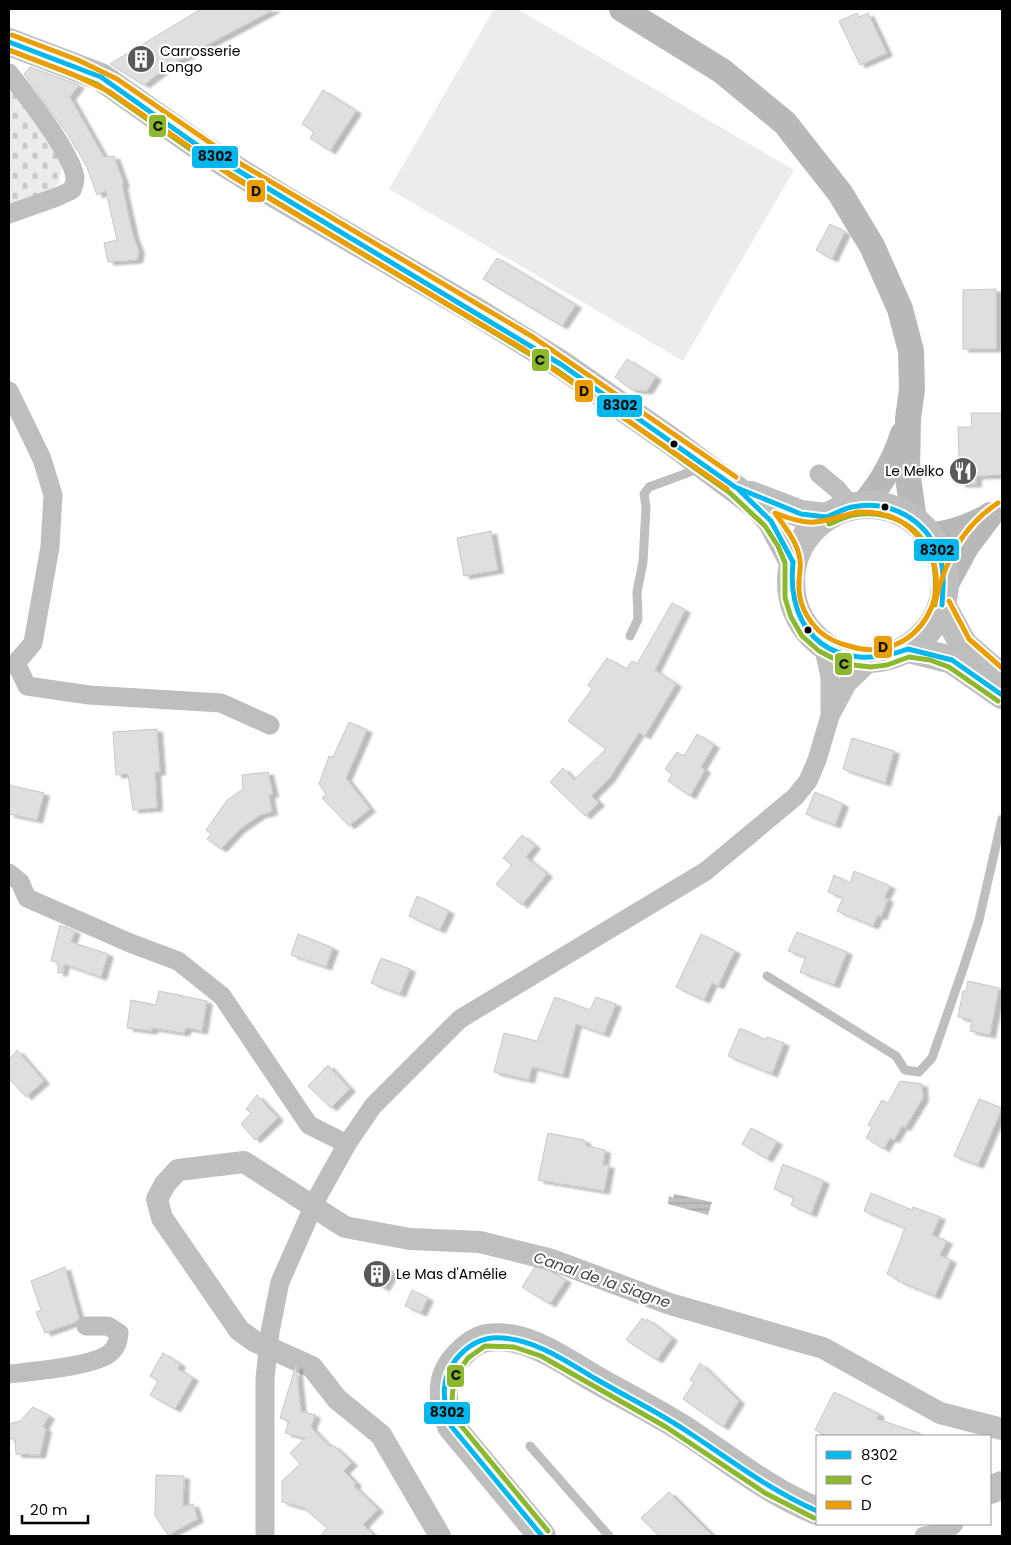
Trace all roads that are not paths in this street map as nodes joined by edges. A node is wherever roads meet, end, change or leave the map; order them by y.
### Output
1 (622, 9) edge
2 (9, 42) edge
3 (9, 73) edge
4 (9, 214) edge
5 (9, 391) edge
6 (908, 419) junction
7 (706, 466) junction
8 (818, 474) dead end
9 (734, 487) junction
10 (857, 505) junction
11 (996, 512) edge
12 (826, 517) junction
13 (922, 527) junction
14 (793, 562) junction
15 (944, 595) junction
16 (630, 636) dead end
17 (823, 645) junction
18 (908, 649) junction
19 (872, 660) junction
20 (12, 665) edge
21 (1002, 678) edge
22 (1002, 695) edge
23 (830, 716) junction
24 (270, 725) dead end
25 (1002, 819) edge
26 (9, 873) edge
27 (767, 976) dead end
28 (347, 1144) junction
29 (86, 1326) dead end
30 (9, 1374) edge
31 (530, 1446) dead end
32 (816, 1511) edge
33 (953, 1525) edge
34 (265, 1536) edge
35 (542, 1536) edge
36 (609, 1536) edge
37 (924, 1536) edge

1 - 6 street
2 - 7 main road
3 - 4 street
5 - 20 street
6 - 10 street
6 - 13 street
7 - 9 main road
7 - 16 lane
8 - 10 street
9 - 12 main road
9 - 14 main road
10 - 12 main road
10 - 13 main road
11 - 13 street
11 - 15 street
12 - 14 main road
13 - 15 main road
14 - 17 main road
15 - 18 main road
15 - 21 main road
17 - 19 main road
17 - 23 street
18 - 19 main road
18 - 22 main road
19 - 23 street
20 - 24 street
23 - 28 street
25 - 27 lane
26 - 28 street
28 - 34 street
29 - 30 street
31 - 36 lane
32 - 35 main road
33 - 37 street

